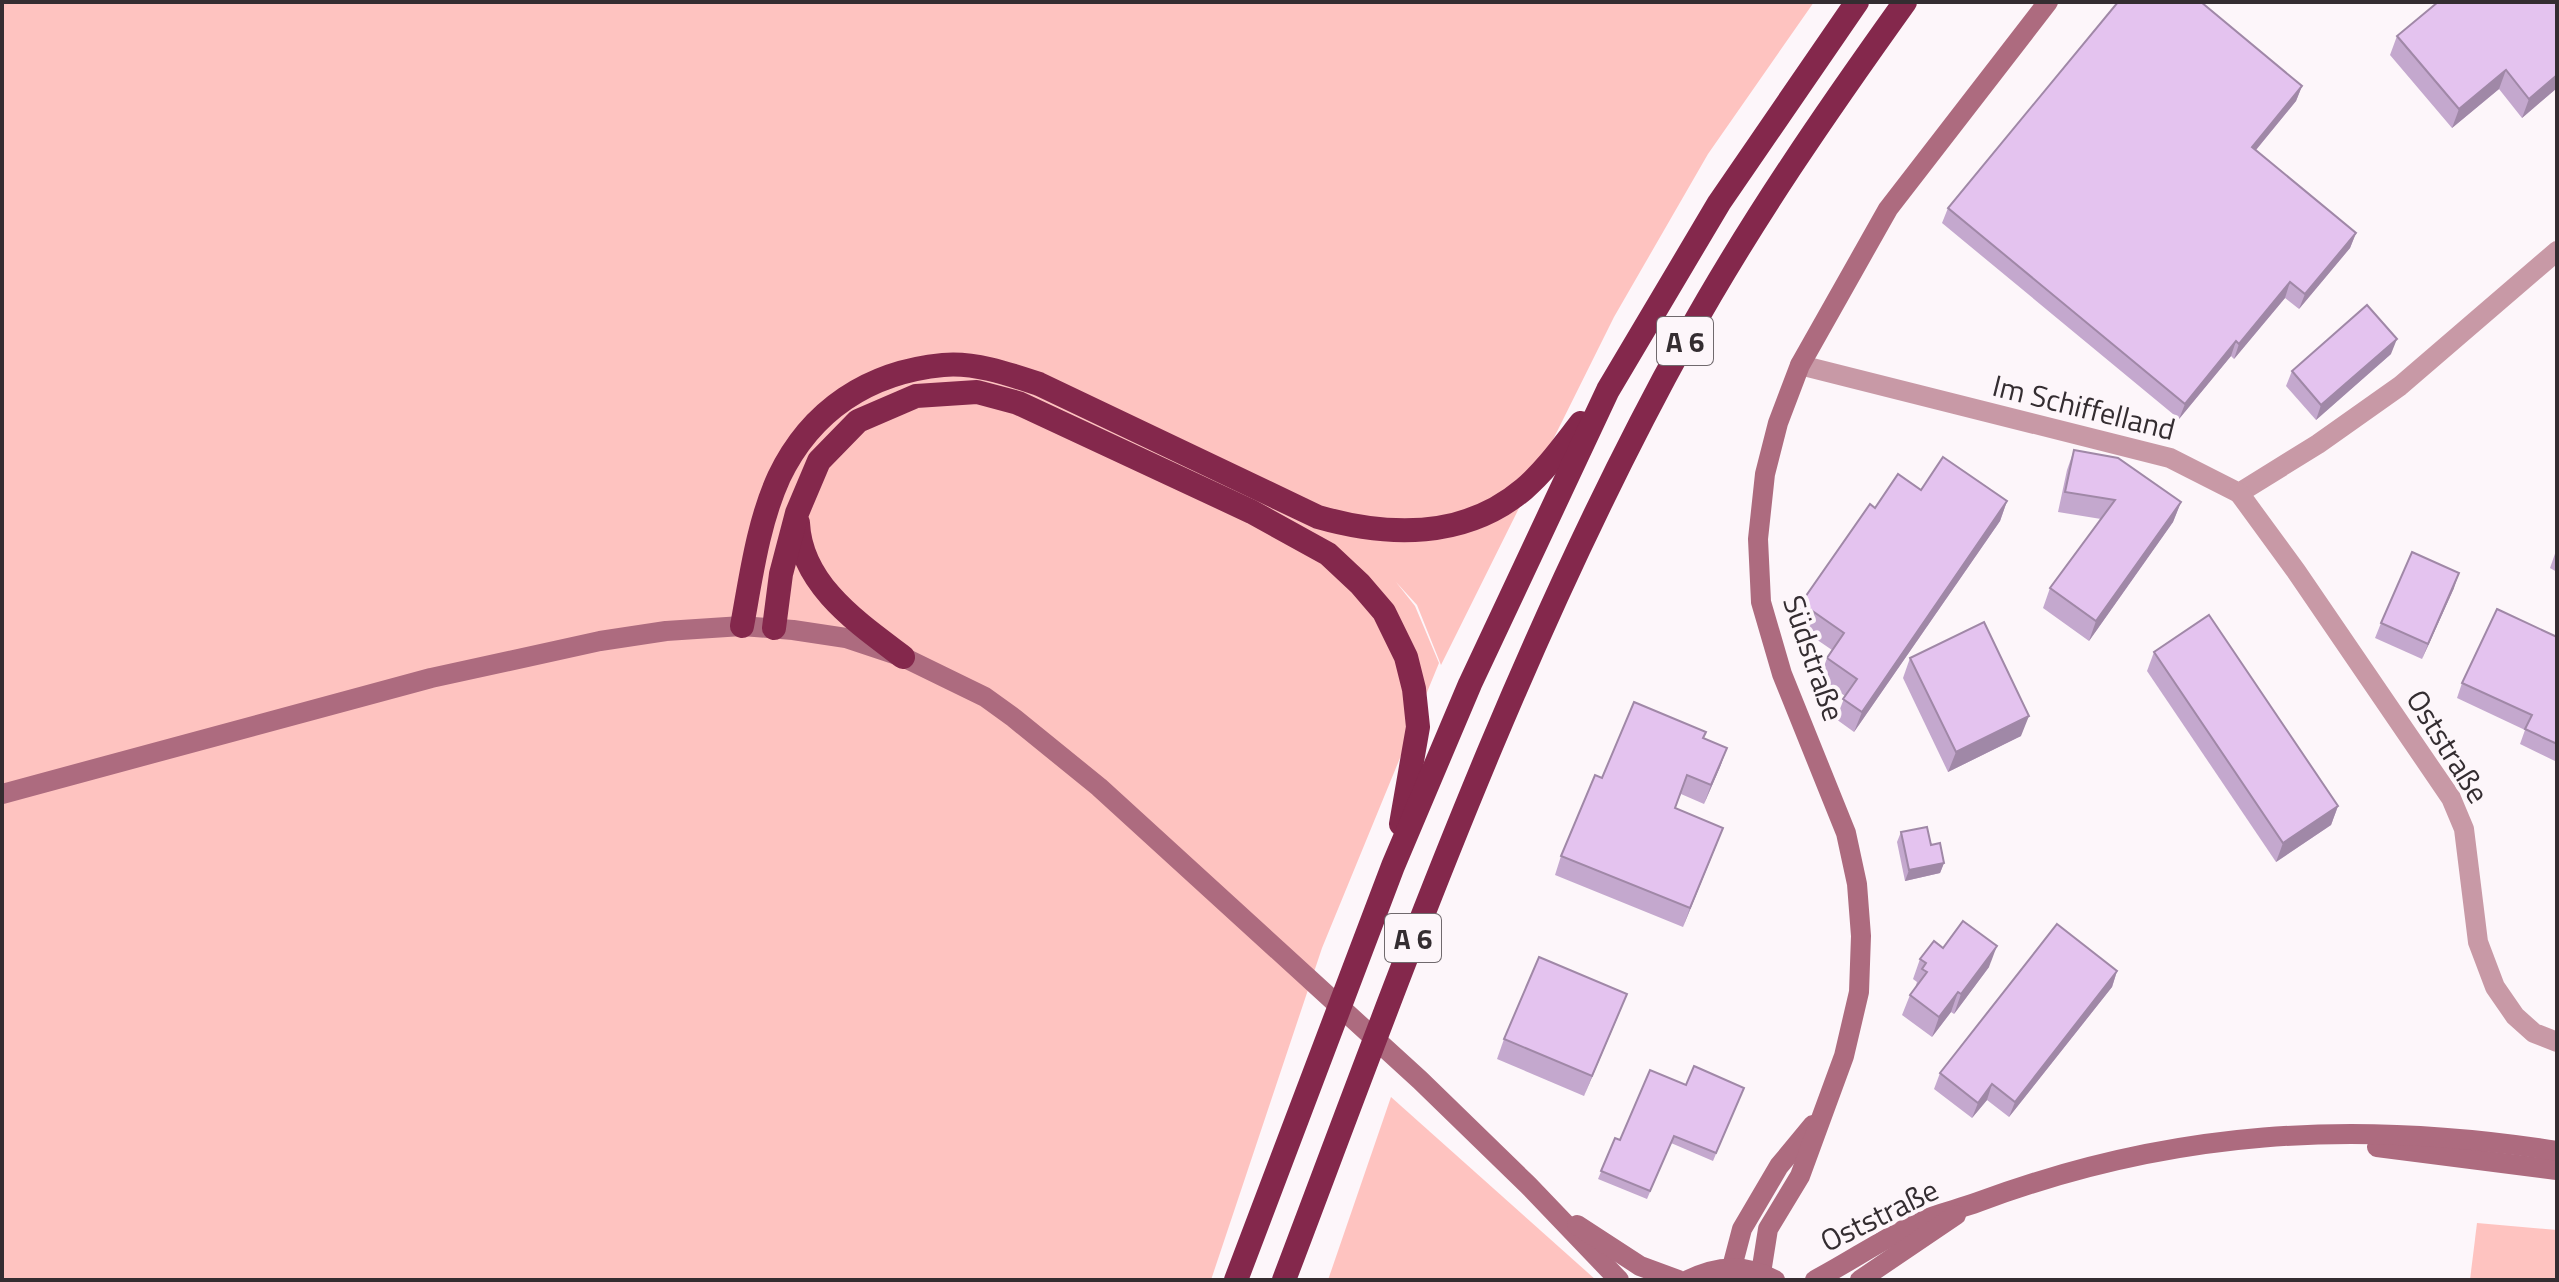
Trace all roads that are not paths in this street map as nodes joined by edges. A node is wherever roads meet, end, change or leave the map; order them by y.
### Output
1 (1857, 2) edge
2 (1905, 2) edge
3 (2048, 2) edge
4 (2557, 251) edge
5 (1800, 365) junction
6 (1608, 390) junction
7 (2239, 493) junction
8 (797, 513) junction
9 (742, 626) junction
10 (774, 628) junction
11 (903, 657) junction
12 (2, 794) edge
13 (1393, 866) junction
14 (2557, 1042) edge
15 (1821, 1115) junction
16 (2257, 1136) junction
17 (2557, 1151) edge
18 (2557, 1170) edge
19 (1325, 1174) junction
20 (1528, 1185) junction
21 (1969, 1205) junction
22 (1732, 1267) junction
23 (1768, 1276) edge
24 (1236, 1280) edge
25 (1284, 1280) edge
26 (1296, 1280) edge
27 (1619, 1280) edge
28 (1678, 1280) edge
29 (1688, 1280) edge
30 (1815, 1280) edge
31 (1860, 1280) edge

1 - 6 highway, A 6
2 - 19 highway, A 6
3 - 5 main road, Südstraße
4 - 7 street
5 - 7 street, Im Schiffelland
5 - 15 main road, Südstraße
6 - 9 highway
6 - 13 highway, A 6
7 - 14 street, Oststraße
8 - 10 highway
8 - 11 highway
8 - 13 highway
9 - 10 main road
9 - 12 main road
10 - 11 main road
11 - 20 main road
13 - 24 highway, A 6
15 - 22 main road, Südstraße
15 - 23 main road, Südstraße
16 - 17 main road, Oststraße
16 - 18 main road, Oststraße
16 - 21 main road, Oststraße
19 - 25 highway, A 6
19 - 26 highway
20 - 27 main road
20 - 28 main road
21 - 30 main road, Oststraße
21 - 31 main road, Oststraße
22 - 23 main road
22 - 29 main road

